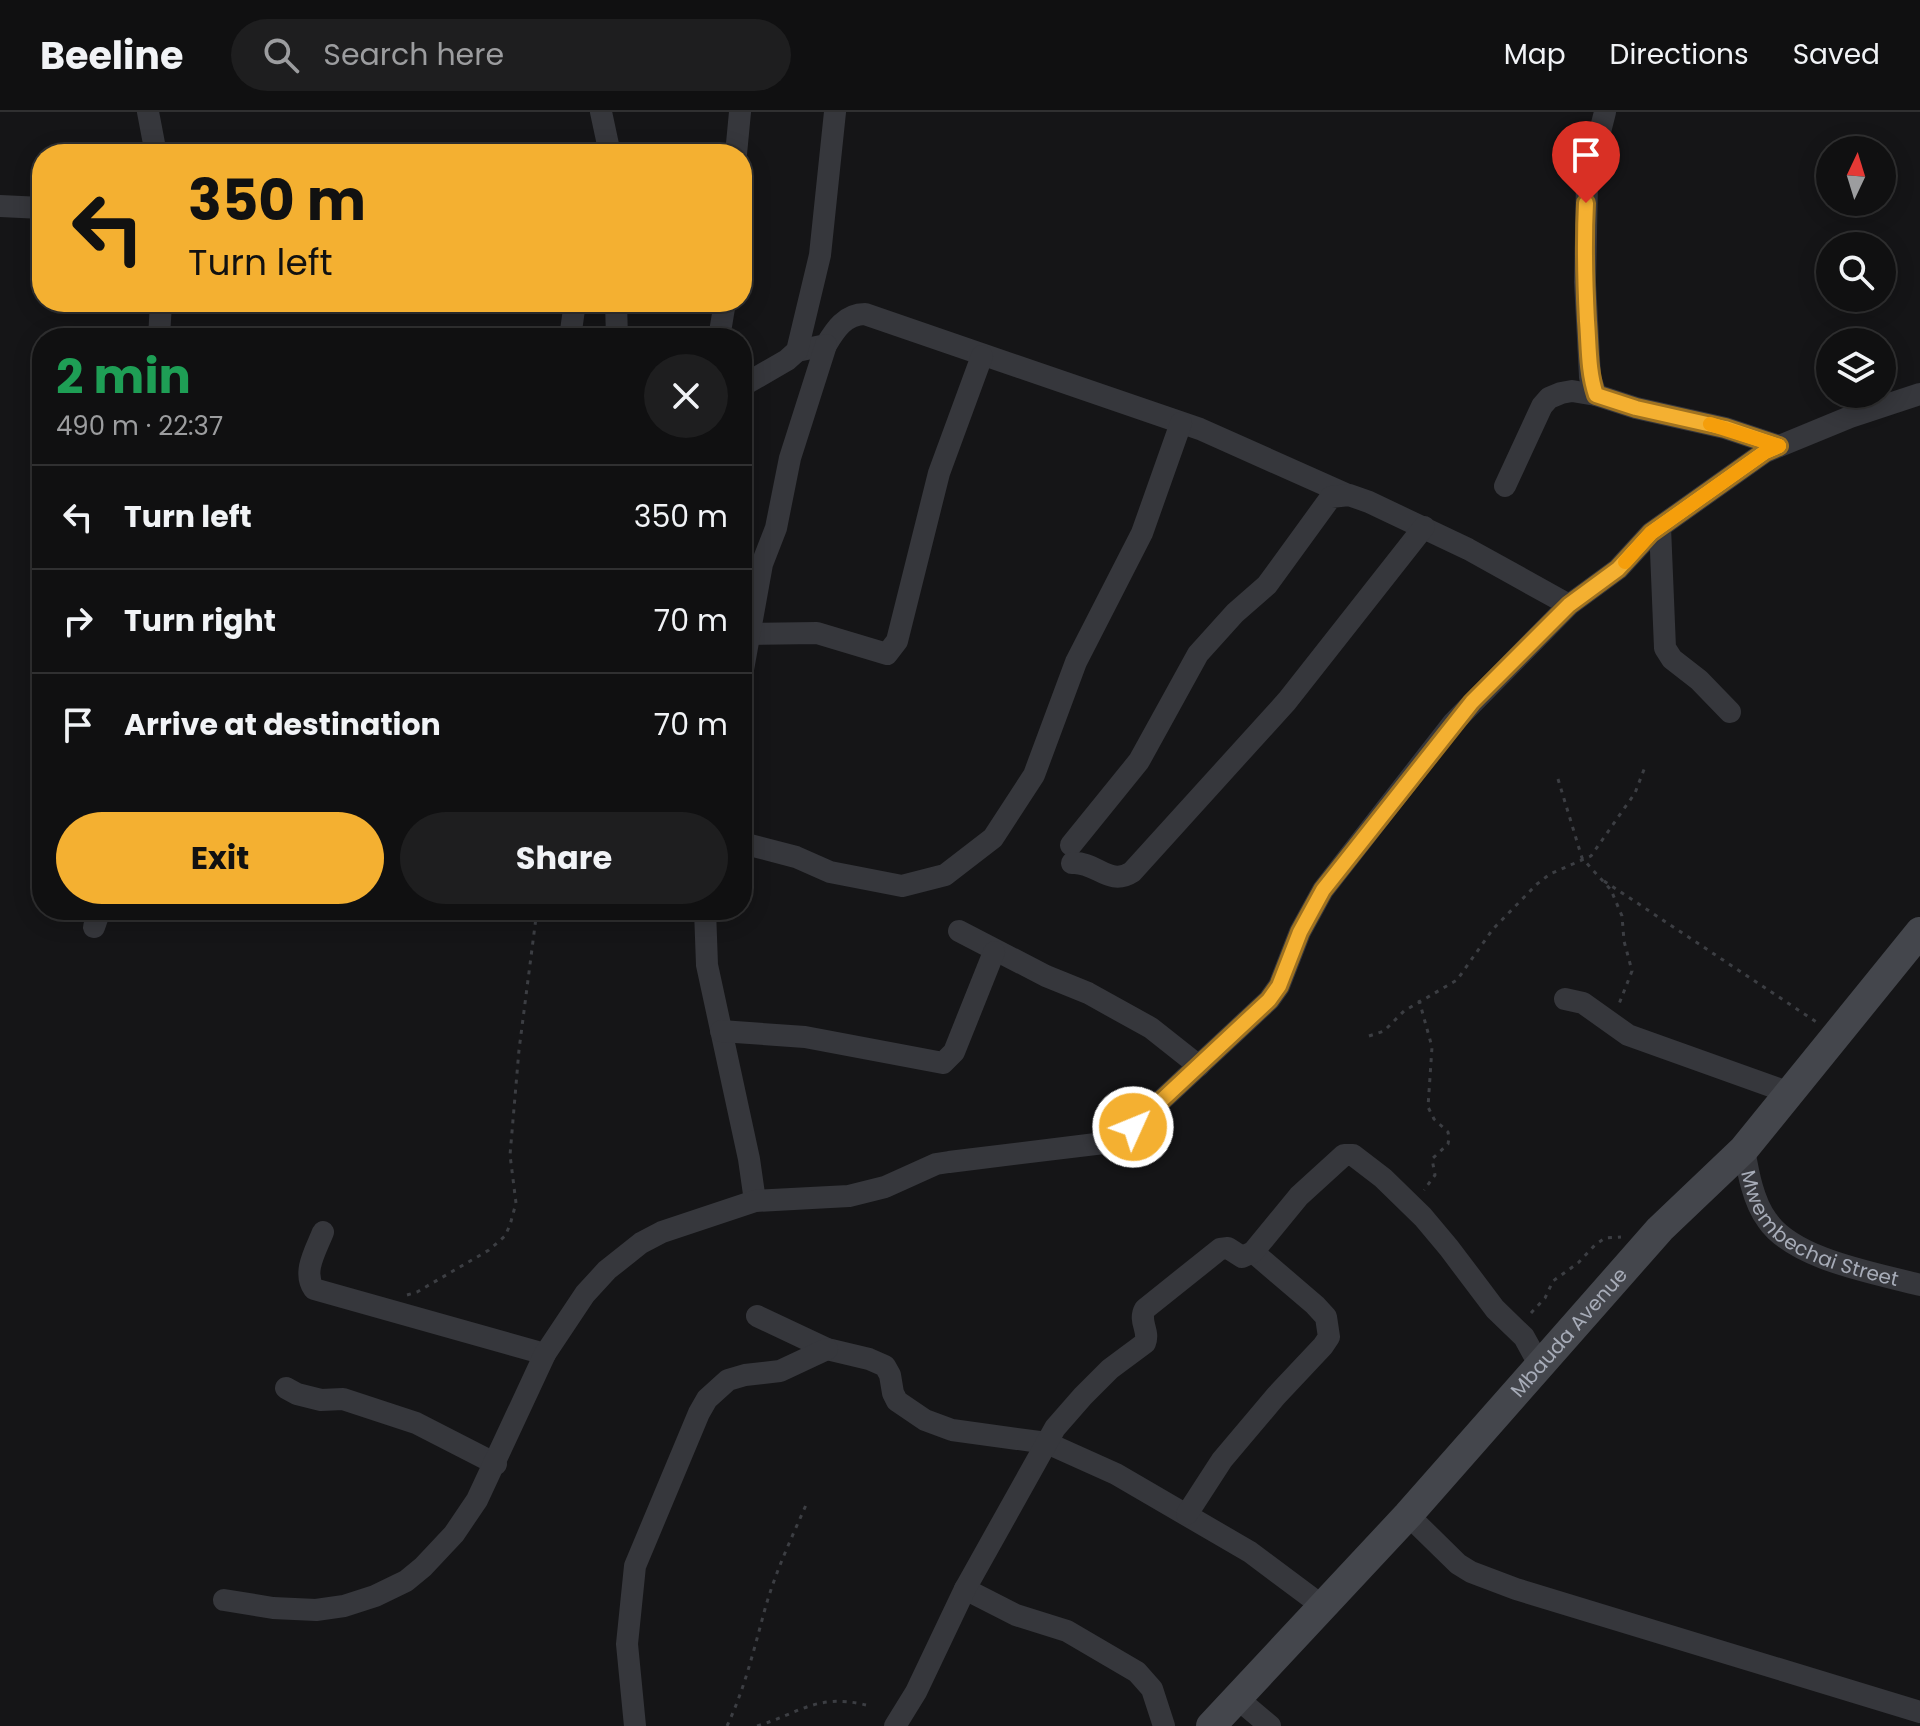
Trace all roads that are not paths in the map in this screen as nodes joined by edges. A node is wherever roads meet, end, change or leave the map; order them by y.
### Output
1 (148, 112) edge
2 (601, 112) edge
3 (740, 112) edge
4 (835, 112) edge
5 (1605, 112) edge
6 (154, 144) edge
7 (608, 144) edge
8 (737, 144) edge
9 (0, 206) edge
10 (32, 208) edge
11 (826, 345) junction
12 (797, 351) junction
13 (982, 356) junction
14 (752, 380) edge
15 (1920, 394) edge
16 (1596, 395) junction
17 (1181, 423) junction
18 (1779, 446) junction
19 (1505, 486) dead end
20 (1349, 495) junction
21 (1424, 527) junction
22 (1660, 527) junction
23 (1569, 605) junction
24 (752, 618) edge
25 (752, 634) edge
26 (1730, 712) dead end
27 (752, 846) edge
28 (705, 920) edge
29 (959, 931) dead end
30 (1920, 932) edge
31 (994, 952) junction
32 (1565, 999) dead end
33 (721, 1031) junction
34 (1199, 1066) junction
35 (1790, 1093) junction
36 (1744, 1149) junction
37 (755, 1201) junction
38 (323, 1232) dead end
39 (1253, 1252) junction
40 (1920, 1285) edge
41 (757, 1316) dead end
42 (827, 1349) junction
43 (545, 1354) junction
44 (1540, 1366) junction
45 (286, 1388) dead end
46 (1047, 1443) junction
47 (496, 1464) junction
48 (1187, 1514) junction
49 (1408, 1515) junction
50 (965, 1589) junction
51 (224, 1600) dead end
52 (1321, 1605) junction
53 (1238, 1699) junction
54 (1920, 1712) edge
55 (635, 1726) edge
56 (895, 1726) edge
57 (1164, 1726) edge
58 (1211, 1726) edge
59 (1270, 1726) edge

1 - 6 street
2 - 7 street
3 - 8 street
4 - 12 street
5 - 16 street
9 - 10 street
11 - 12 street
11 - 13 street
11 - 24 street
12 - 14 street
13 - 17 street
13 - 25 street
15 - 18 street
16 - 18 street
16 - 19 street
17 - 20 street
17 - 27 street
18 - 22 street
20 - 21 street
20 - 21 street
21 - 23 street
22 - 23 street
22 - 26 street
23 - 34 street
28 - 33 street
29 - 31 street
30 - 35 street, Mbauda Avenue
31 - 33 street
31 - 34 street
32 - 35 street
33 - 37 street
34 - 37 street
35 - 36 street, Mbauda Avenue
36 - 40 street, Mwembechai Street
36 - 44 street, Mbauda Avenue
37 - 43 street
38 - 43 street
39 - 44 street
39 - 46 street
39 - 48 street
41 - 42 street
42 - 46 street
42 - 55 street
43 - 47 street
44 - 49 street, Mbauda Avenue
45 - 47 street
46 - 48 street
46 - 50 street
47 - 51 street
48 - 52 street
49 - 52 street, Mbauda Avenue
49 - 54 street
50 - 56 street
50 - 57 street
52 - 53 street, Mbauda Avenue
53 - 58 street, Mbauda Avenue
53 - 59 street

